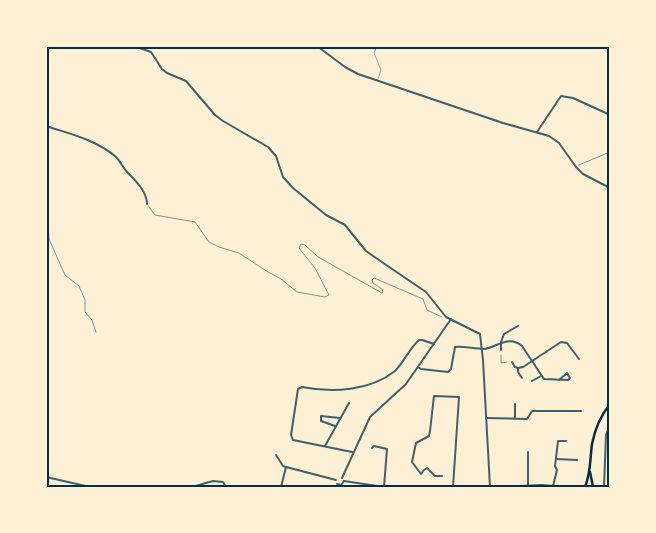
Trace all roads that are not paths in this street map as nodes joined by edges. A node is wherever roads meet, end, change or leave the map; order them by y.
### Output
1 (134, 46) edge
2 (317, 46) edge
3 (377, 46) edge
4 (378, 81) junction
5 (608, 114) dead end
6 (46, 126) edge
7 (537, 132) junction
8 (610, 188) edge
9 (147, 204) road end
10 (451, 319) junction
11 (518, 326) dead end
12 (501, 342) junction
13 (434, 344) junction
14 (483, 349) junction
15 (501, 350) road end
16 (579, 359) dead end
17 (531, 361) junction
18 (512, 362) road end
19 (418, 367) junction
20 (518, 368) junction
21 (541, 376) junction
22 (522, 378) dead end
23 (559, 380) dead end
24 (532, 381) dead end
25 (349, 404) dead end
26 (515, 404) dead end
27 (610, 404) edge
28 (581, 411) dead end
29 (340, 418) junction
30 (486, 418) junction
31 (515, 418) junction
32 (336, 426) junction
33 (610, 426) edge
34 (566, 441) dead end
35 (325, 446) junction
36 (372, 448) dead end
37 (352, 452) junction
38 (528, 452) dead end
39 (276, 455) dead end
40 (556, 459) junction
41 (578, 460) dead end
42 (286, 467) junction
43 (590, 471) junction
44 (442, 476) dead end
45 (46, 477) edge
46 (342, 478) junction
47 (336, 480) junction
48 (344, 481) junction
49 (337, 484) junction
50 (334, 486) edge
51 (371, 486) edge
52 (528, 486) junction
53 (554, 486) edge
54 (90, 487) edge
55 (192, 487) edge
56 (226, 487) edge
57 (281, 487) edge
58 (384, 487) edge
59 (453, 487) edge
60 (490, 487) edge
61 (498, 487) edge
62 (571, 487) edge
63 (589, 487) edge
64 (604, 487) edge

1 - 10 street
2 - 4 street
3 - 4 lane
4 - 7 street
5 - 7 street
6 - 9 street
7 - 8 street
10 - 13 street
10 - 14 street
11 - 12 street
12 - 14 street
12 - 15 street
12 - 17 street
13 - 19 street
13 - 35 street
14 - 19 street
14 - 30 street
16 - 17 street
17 - 20 street
17 - 21 street
18 - 20 street
19 - 37 street
20 - 22 street
21 - 23 street
21 - 24 street
25 - 29 street
26 - 31 street
27 - 43 main road
28 - 31 street
29 - 32 street
29 - 32 street
30 - 31 street
30 - 60 street
32 - 35 street
33 - 64 street
34 - 40 street
35 - 37 street
36 - 58 street
37 - 46 street
38 - 52 street
39 - 42 street
40 - 41 street
40 - 53 street
42 - 47 street
42 - 57 street
43 - 63 main road
43 - 63 main road
44 - 59 street
45 - 54 street
46 - 47 street
46 - 48 street
47 - 49 street
48 - 49 street
48 - 51 street
49 - 50 street
51 - 58 street
52 - 53 street
52 - 61 street
53 - 62 street
55 - 56 street

